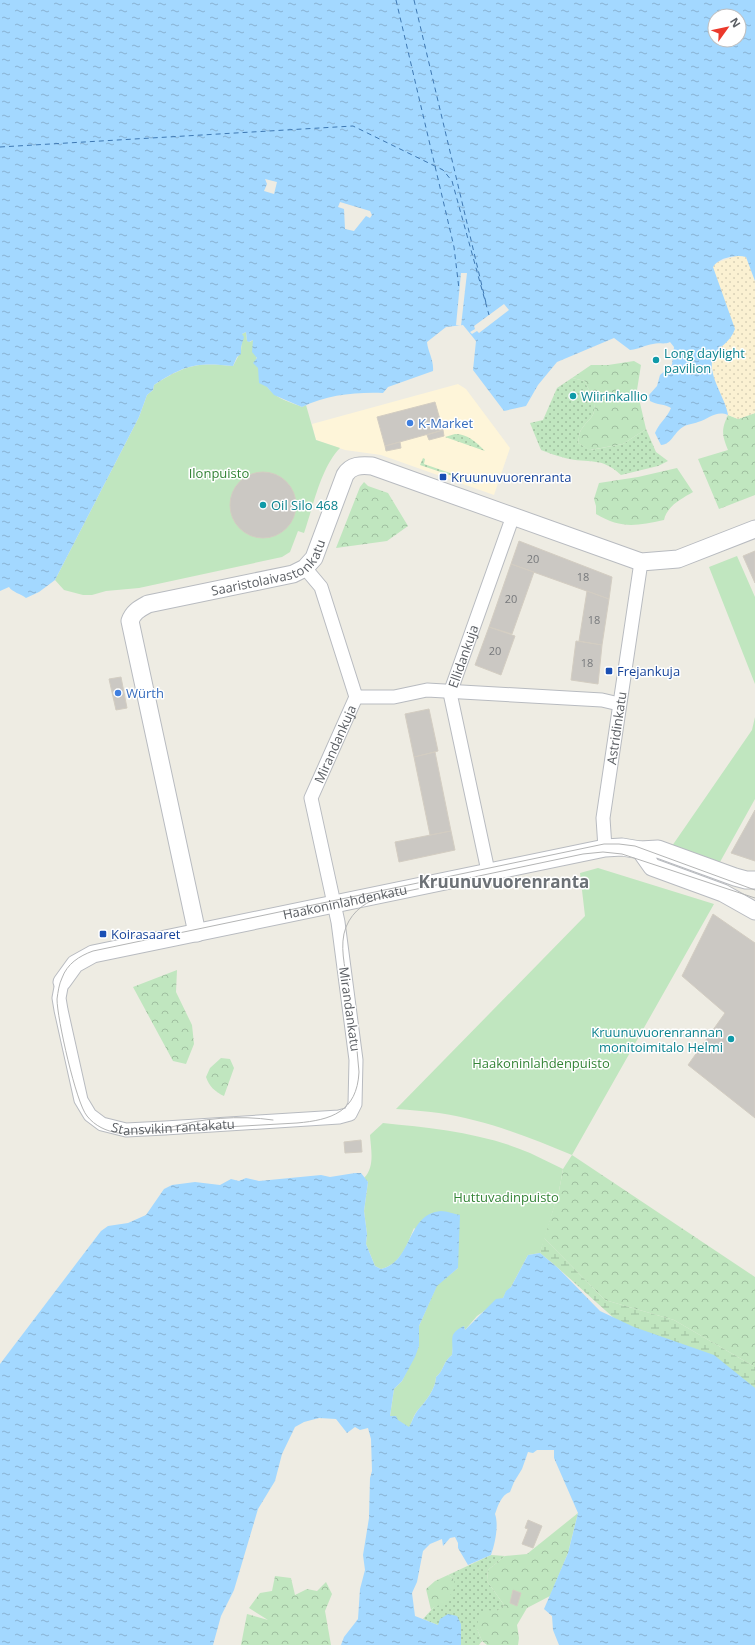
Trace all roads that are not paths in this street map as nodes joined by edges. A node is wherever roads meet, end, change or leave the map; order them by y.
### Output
1 (513, 516) junction
2 (755, 529) edge
3 (641, 562) junction
4 (305, 568) junction
5 (450, 693) junction
6 (356, 697) junction
7 (619, 704) junction
8 (604, 848) junction
9 (640, 850) junction
10 (488, 871) junction
11 (755, 880) edge
12 (334, 905) junction
13 (755, 911) edge
14 (196, 933) junction
15 (62, 982) joint
16 (350, 1114) joint

1 - 3 street, Saaristolaivastonkatu
1 - 4 street, Saaristolaivastonkatu
1 - 5 street, Ellidankuja
2 - 3 street, Saaristolaivastonkatu
3 - 7 street, Astridinkatu
4 - 6 street, Mirandankuja
4 - 14 street, Saaristolaivastonkatu
5 - 6 street
5 - 7 street
5 - 10 street, Ellidankuja
6 - 12 street, Mirandankuja
7 - 8 street, Astridinkatu
8 - 9 street, Haakoninlahdenkatu
8 - 10 street, Haakoninlahdenkatu
9 - 11 street, Haakoninlahdenkatu
9 - 13 street
10 - 12 street, Haakoninlahdenkatu
12 - 14 street, Haakoninlahdenkatu
12 - 16 street, Mirandankatu
14 - 15 street, Haakoninlahdenkatu
15 - 16 street, Stansvikin rantakatu

